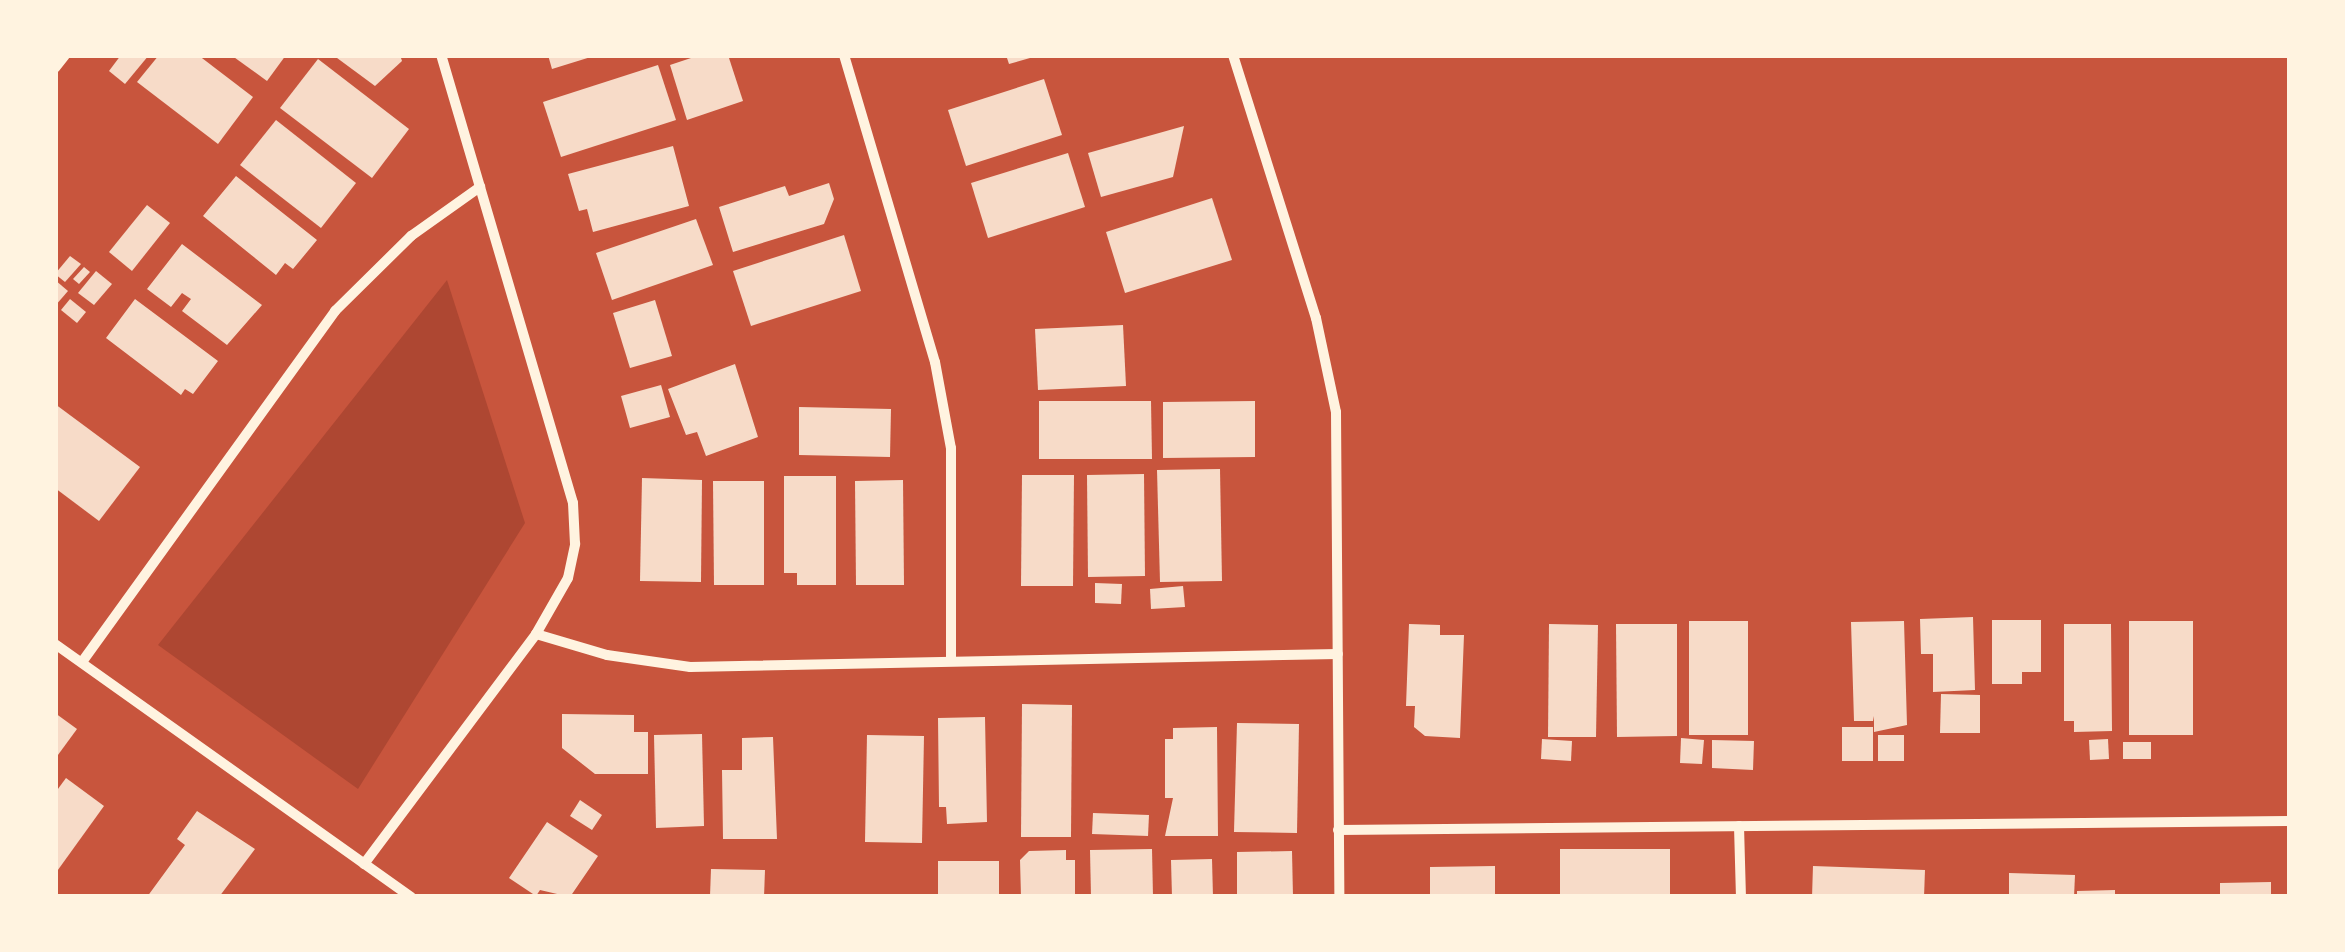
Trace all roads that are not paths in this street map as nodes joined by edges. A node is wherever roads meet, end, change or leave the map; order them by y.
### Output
1 (65, 55) edge
2 (442, 55) edge
3 (844, 55) edge
4 (1232, 55) edge
5 (55, 68) edge
6 (480, 186) junction
7 (536, 634) junction
8 (55, 644) edge
9 (1338, 654) junction
10 (951, 658) junction
11 (82, 662) junction
12 (2290, 822) edge
13 (1739, 826) junction
14 (1338, 830) junction
15 (364, 864) junction
16 (411, 897) edge
17 (1339, 897) edge
18 (1740, 897) edge

1 - 5 street
2 - 6 street
3 - 10 street
4 - 9 street
6 - 7 street
6 - 11 street
7 - 10 street
7 - 15 street
8 - 11 street
9 - 10 street
9 - 14 street
11 - 15 street
12 - 13 street
13 - 14 street
13 - 18 street
14 - 17 street
15 - 16 street

